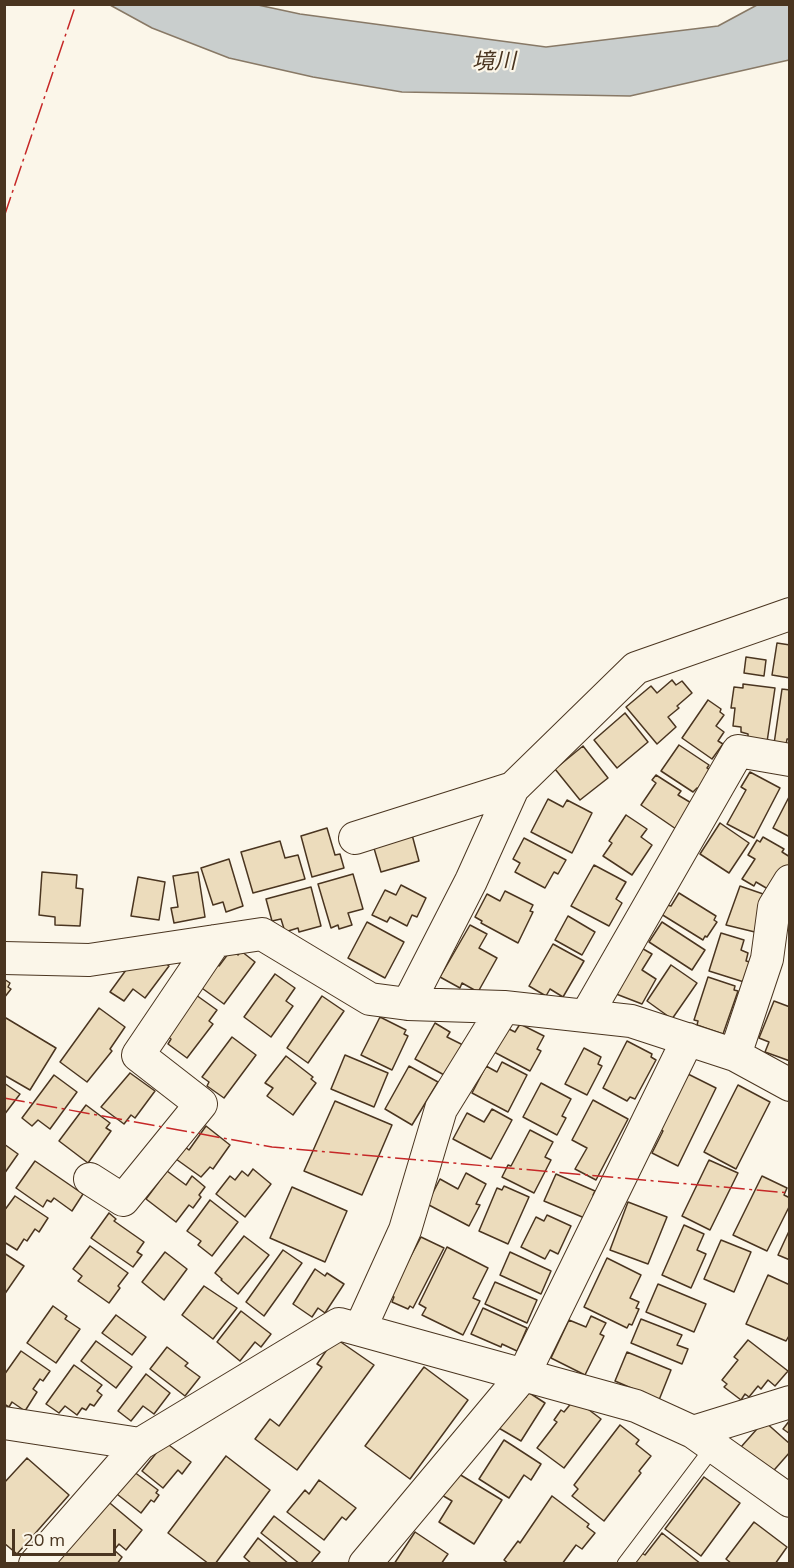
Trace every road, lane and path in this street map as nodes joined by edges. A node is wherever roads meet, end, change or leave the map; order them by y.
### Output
1 (789, 614) edge
2 (789, 760) edge
3 (513, 788) junction
4 (355, 838) dead end
5 (789, 881) edge
6 (215, 941) junction
7 (4, 958) edge
8 (408, 1004) junction
9 (504, 1007) junction
10 (586, 1016) junction
11 (688, 1039) junction
12 (735, 1055) junction
13 (789, 1085) edge
14 (90, 1179) dead end
15 (360, 1329) junction
16 (524, 1374) junction
17 (789, 1402) edge
18 (4, 1423) edge
19 (703, 1439) junction
20 (141, 1444) junction
21 (789, 1502) edge
22 (35, 1563) edge
23 (365, 1563) edge
24 (625, 1563) edge

1 - 3 street
2 - 10 street
3 - 4 street
3 - 8 street
5 - 12 street
6 - 7 street
6 - 8 street
6 - 14 street
8 - 9 street
9 - 10 street
9 - 15 street
10 - 11 street
11 - 12 street
11 - 16 street
12 - 13 street
15 - 16 street
15 - 20 street
16 - 19 street
16 - 23 street
17 - 19 street
18 - 20 street
19 - 21 street
19 - 24 lane
20 - 22 street

